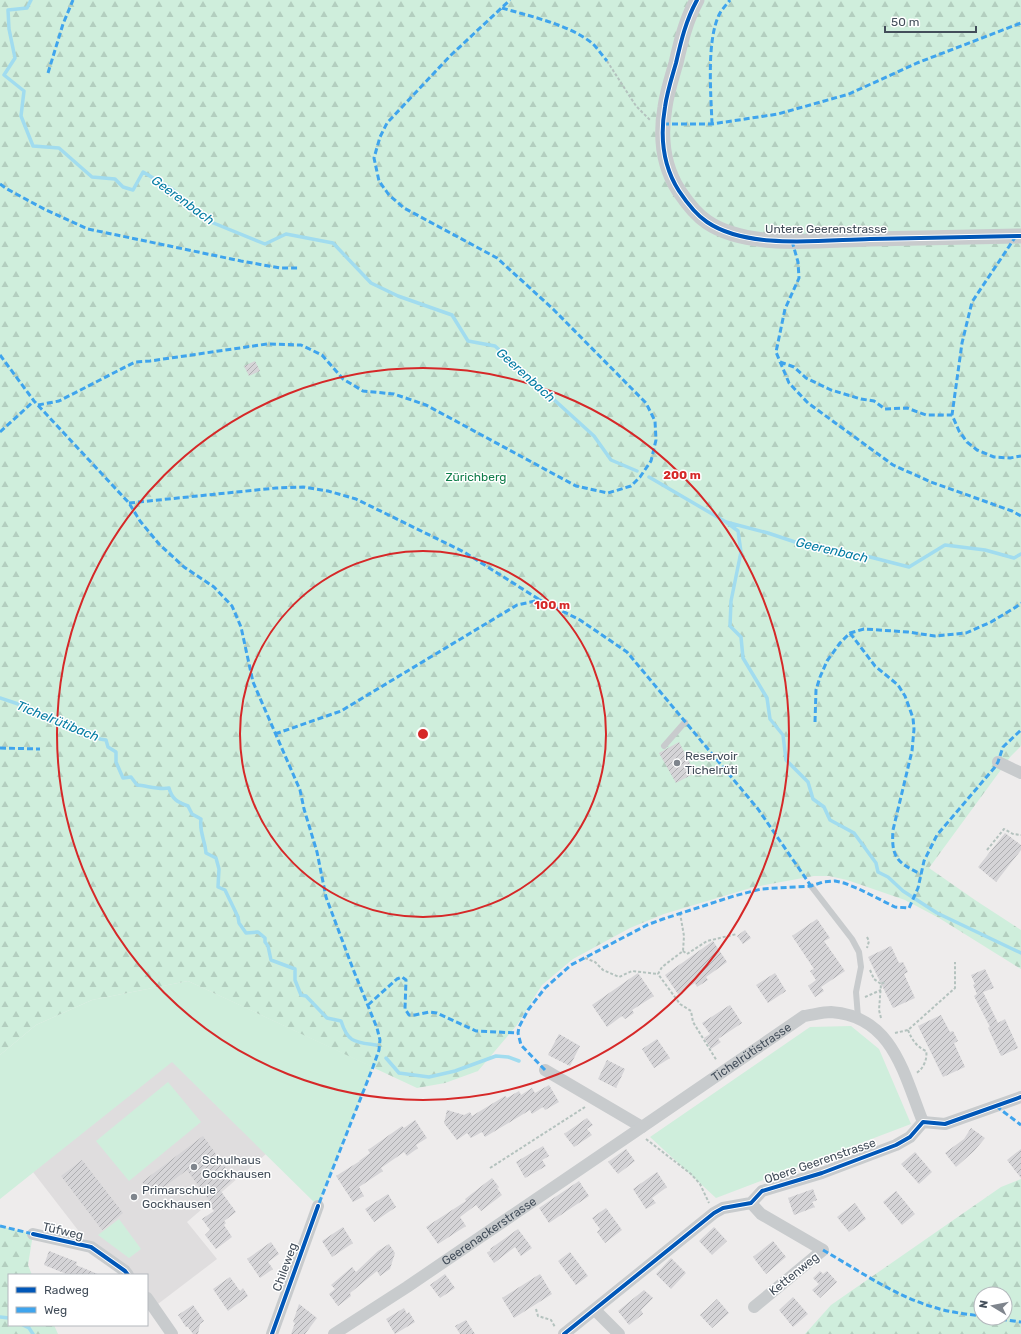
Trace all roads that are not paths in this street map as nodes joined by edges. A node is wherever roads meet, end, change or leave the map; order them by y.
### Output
1 (697, 0) edge
2 (1021, 236) edge
3 (685, 722) dead end
4 (664, 746) dead end
5 (998, 762) dead end
6 (1021, 773) edge
7 (811, 886) dead end
8 (858, 1018) junction
9 (545, 1070) dead end
10 (1021, 1097) edge
11 (924, 1122) junction
12 (639, 1129) junction
13 (751, 1203) junction
14 (318, 1206) dead end
15 (33, 1234) dead end
16 (127, 1274) edge
17 (148, 1299) edge
18 (754, 1307) dead end
19 (595, 1310) junction
20 (560, 1332) edge
21 (172, 1334) edge
22 (272, 1334) edge
23 (334, 1334) edge
24 (619, 1334) edge

1 - 2 street, Untere Geerenstrasse
3 - 4 lane
5 - 6 street
7 - 8 lane
8 - 11 street, Tichelrütistrasse
8 - 12 street, Tichelrütistrasse
9 - 12 street
10 - 11 street
11 - 13 street, Obere Geerenstrasse
12 - 23 street, Geerenackerstrasse
13 - 18 street, Kettenweg
13 - 19 street
14 - 22 street, Chileweg
15 - 16 street, Tüfweg
17 - 21 street
19 - 20 street
19 - 24 street

